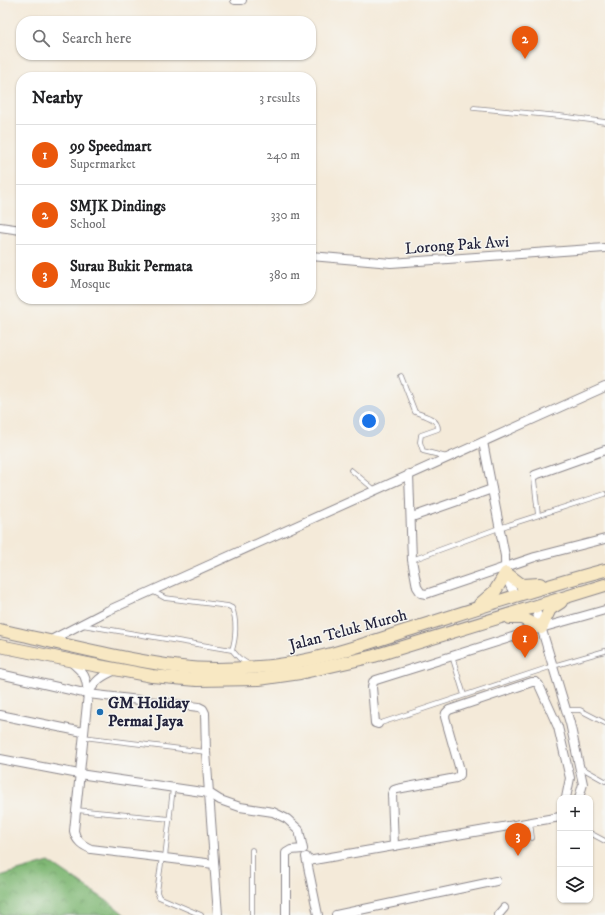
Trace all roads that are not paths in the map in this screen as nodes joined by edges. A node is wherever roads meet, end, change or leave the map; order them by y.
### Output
1 (235, 0) edge
2 (242, 0) edge
3 (474, 108) dead end
4 (605, 122) edge
5 (0, 227) edge
6 (16, 229) edge
7 (605, 248) edge
8 (316, 256) edge
9 (401, 376) dead end
10 (605, 387) edge
11 (483, 442) junction
12 (605, 450) edge
13 (448, 457) junction
14 (351, 470) dead end
15 (409, 474) junction
16 (535, 475) joint
17 (492, 489) junction
18 (376, 490) junction
19 (605, 494) edge
20 (538, 515) junction
21 (412, 517) junction
22 (500, 528) junction
23 (605, 539) edge
24 (412, 560) junction
25 (505, 570) junction
26 (605, 570) edge
27 (550, 585) junction
28 (605, 585) edge
29 (152, 591) junction
30 (580, 592) junction
31 (516, 596) junction
32 (535, 607) junction
33 (605, 610) edge
34 (470, 611) junction
35 (508, 616) junction
36 (492, 621) junction
37 (80, 624) junction
38 (541, 628) junction
39 (0, 630) edge
40 (50, 641) junction
41 (0, 646) edge
42 (232, 650) junction
43 (605, 651) edge
44 (452, 655) junction
45 (69, 660) junction
46 (553, 666) junction
47 (261, 667) junction
48 (117, 670) junction
49 (0, 674) edge
50 (88, 694) junction
51 (464, 695) junction
52 (566, 710) junction
53 (0, 715) edge
54 (605, 723) edge
55 (378, 724) joint
56 (83, 735) junction
57 (206, 752) junction
58 (0, 759) edge
59 (580, 767) junction
60 (79, 774) junction
61 (605, 781) edge
62 (173, 788) junction
63 (209, 793) junction
64 (567, 795) edge
65 (580, 795) edge
66 (76, 810) junction
67 (557, 818) edge
68 (170, 819) junction
69 (530, 822) junction
70 (593, 835) edge
71 (532, 838) dead end
72 (605, 841) edge
73 (394, 846) junction
74 (303, 849) junction
75 (252, 850) dead end
76 (164, 857) junction
77 (308, 861) junction
78 (214, 864) junction
79 (496, 882) dead end
80 (504, 908) dead end
81 (201, 915) edge
82 (218, 915) edge
83 (252, 915) edge
84 (286, 915) edge
85 (318, 915) edge
86 (336, 915) edge
87 (498, 915) edge

1 - 2 street
3 - 4 lane
5 - 6 street
7 - 8 street, Lorong Pak Awi
9 - 13 lane
10 - 11 street
11 - 13 street
11 - 17 street
12 - 16 street
13 - 15 street
14 - 18 lane
15 - 18 street
15 - 21 street
16 - 20 lane
17 - 21 street
17 - 22 street
18 - 29 street
19 - 20 lane
20 - 22 lane
21 - 24 street
22 - 24 lane
22 - 25 street
23 - 25 street
24 - 25 street
25 - 27 main road
25 - 31 street
25 - 34 main road
26 - 27 main road, Jalan Teluk Muroh
27 - 31 main road, Jalan Teluk Muroh
27 - 32 main road
28 - 30 main road, Jalan Teluk Muroh
29 - 37 street
29 - 42 lane
30 - 32 main road, Jalan Teluk Muroh
30 - 38 main road
31 - 32 main road
31 - 34 main road, Jalan Teluk Muroh
31 - 35 main road
32 - 35 main road, Jalan Teluk Muroh
32 - 38 street
33 - 38 street
34 - 47 main road, Jalan Teluk Muroh
35 - 36 main road, Jalan Teluk Muroh
36 - 38 main road
36 - 48 main road, Jalan Teluk Muroh
37 - 40 street
37 - 42 lane
38 - 44 street
38 - 46 street
39 - 40 main road, Jalan Teluk Muroh
40 - 47 main road, Jalan Teluk Muroh
41 - 45 main road, Jalan Teluk Muroh
42 - 47 lane
43 - 46 lane
44 - 51 lane
44 - 55 street
45 - 48 main road, Jalan Teluk Muroh
45 - 50 street
46 - 51 lane
46 - 52 street
48 - 50 street
49 - 50 street
50 - 56 street
50 - 57 street
51 - 55 lane
52 - 54 lane
52 - 59 street
53 - 56 street
56 - 57 lane
56 - 60 street
57 - 63 street
58 - 60 street
59 - 61 lane
59 - 65 street
60 - 62 street
60 - 66 street
62 - 63 street
62 - 68 lane
63 - 74 street
63 - 78 street
64 - 73 street
66 - 68 lane
66 - 76 street
67 - 69 street
68 - 76 lane
69 - 71 lane
69 - 73 street
70 - 72 lane
73 - 77 street
74 - 77 street
74 - 84 street
75 - 83 lane
76 - 78 street
76 - 81 lane
77 - 85 street
78 - 82 street
79 - 86 street
80 - 87 street

